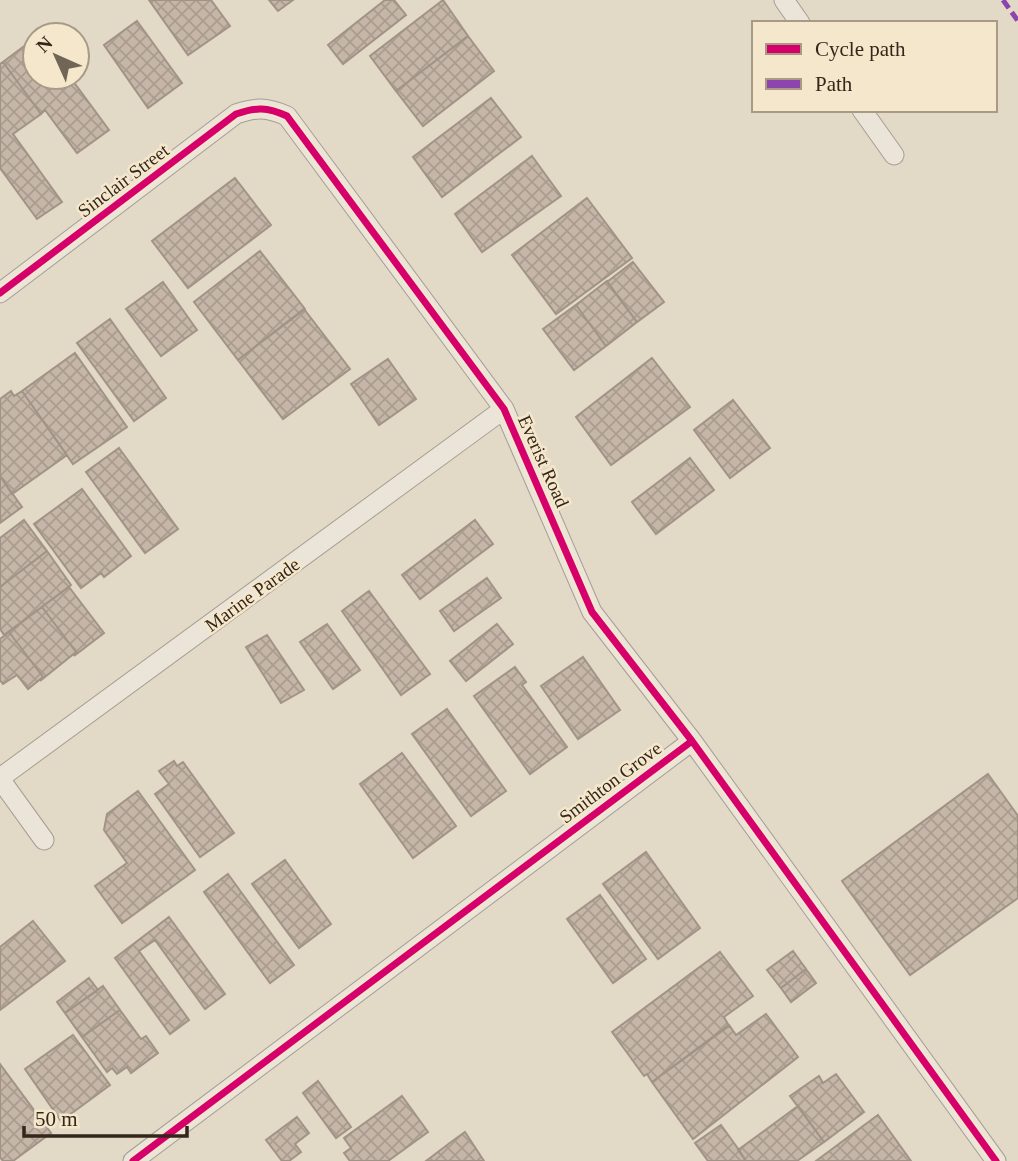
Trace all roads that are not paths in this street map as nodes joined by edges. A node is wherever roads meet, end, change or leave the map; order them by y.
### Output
1 (784, 0) edge
2 (799, 21) edge
3 (271, 108) joint
4 (863, 112) edge
5 (894, 155) dead end
6 (0, 293) edge
7 (504, 409) junction
8 (692, 741) junction
9 (0, 778) edge
10 (44, 841) dead end
11 (133, 1161) edge
12 (996, 1161) edge

1 - 2 street
3 - 6 street, Sinclair Street
3 - 7 street, Everist Road
4 - 5 street
7 - 8 street, Everist Road
7 - 9 street, Marine Parade
8 - 11 street, Smithton Grove
8 - 12 street
9 - 10 street, Marine Parade

